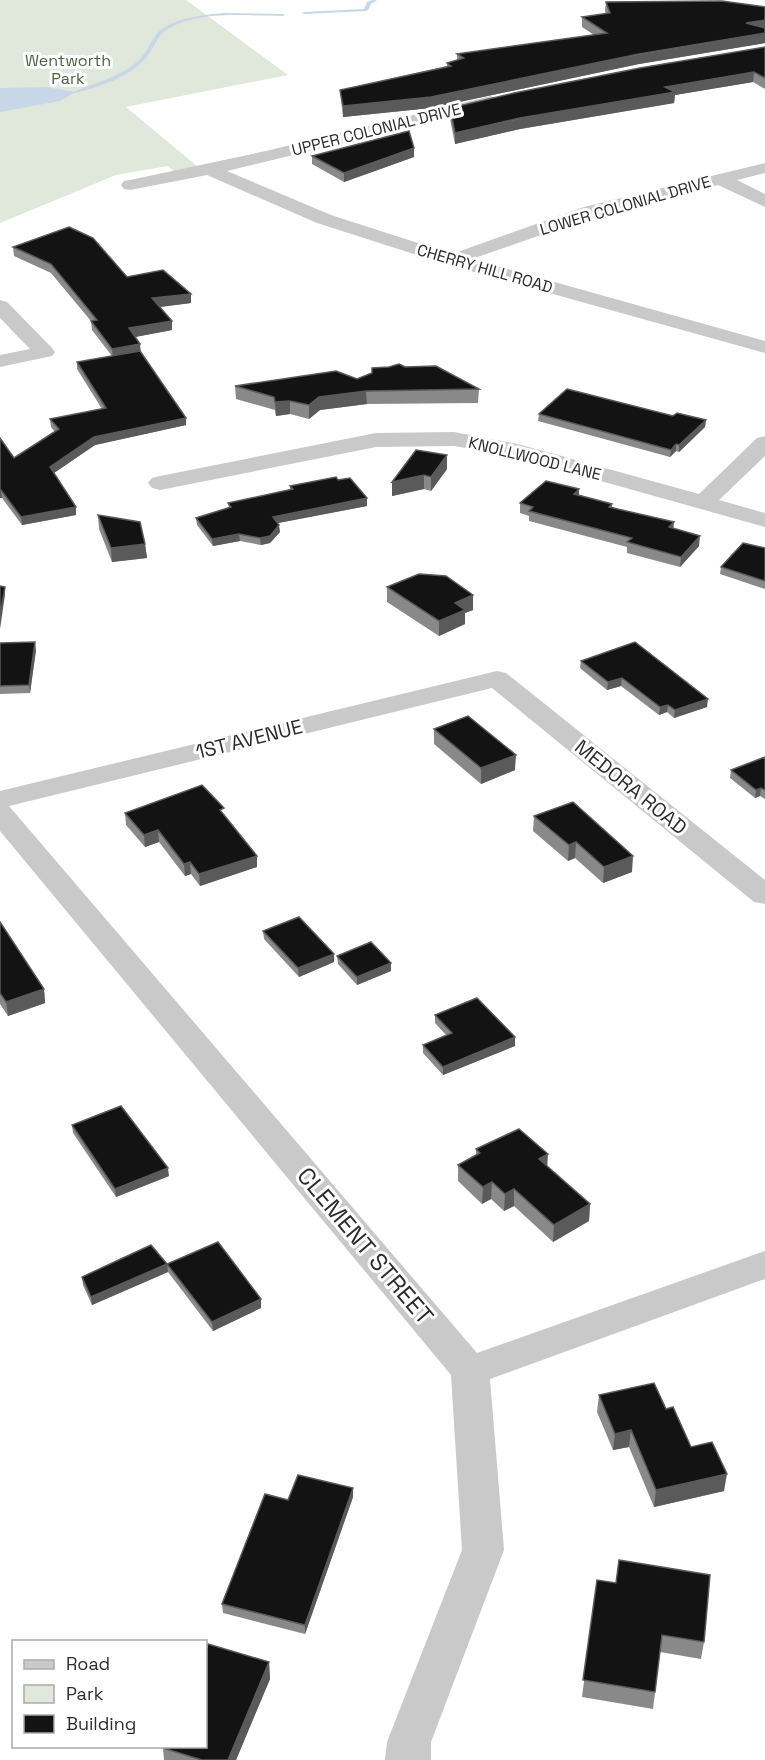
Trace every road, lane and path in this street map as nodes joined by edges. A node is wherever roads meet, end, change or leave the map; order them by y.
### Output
1 (504, 98) edge
2 (765, 168) edge
3 (212, 171) junction
4 (718, 178) junction
5 (130, 185) dead end
6 (765, 201) edge
7 (452, 260) junction
8 (0, 306) edge
9 (765, 347) edge
10 (0, 361) edge
11 (765, 443) edge
12 (160, 483) dead end
13 (703, 503) junction
14 (765, 520) edge
15 (497, 679) joint
16 (0, 800) edge
17 (0, 813) edge
18 (765, 895) edge
19 (765, 1265) edge
20 (470, 1371) junction
21 (408, 1760) edge

1 - 3 street, UPPER COLONIAL DRIVE
2 - 4 street, LOWER COLONIAL DRIVE
3 - 5 street, UPPER COLONIAL DRIVE
3 - 7 street, CHERRY HILL ROAD
4 - 6 street
4 - 7 street, LOWER COLONIAL DRIVE
7 - 9 street, CHERRY HILL ROAD
8 - 10 street
11 - 13 street
12 - 13 street, KNOLLWOOD LANE
13 - 14 street, KNOLLWOOD LANE
15 - 16 street, 1ST AVENUE
15 - 18 street, MEDORA ROAD
17 - 20 street, CLEMENT STREET
19 - 20 street
20 - 21 street

